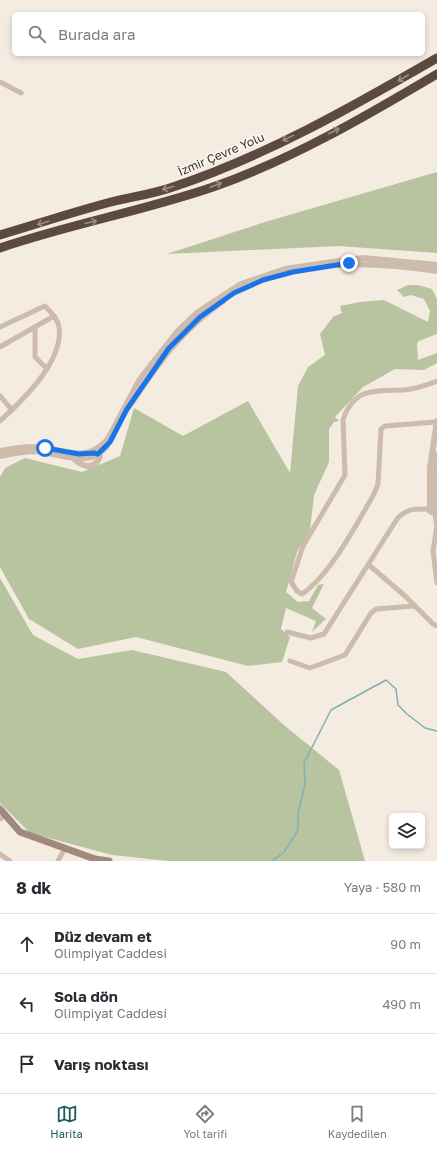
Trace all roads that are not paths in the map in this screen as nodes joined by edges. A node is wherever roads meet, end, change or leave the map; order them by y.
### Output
1 (437, 58) edge
2 (437, 74) edge
3 (0, 82) edge
4 (21, 93) dead end
5 (0, 235) edge
6 (0, 248) edge
7 (437, 265) edge
8 (437, 271) edge
9 (54, 316) junction
10 (0, 327) edge
11 (35, 327) junction
12 (0, 347) edge
13 (46, 369) junction
14 (437, 381) edge
15 (0, 396) edge
16 (12, 410) junction
17 (0, 421) edge
18 (436, 424) edge
19 (0, 452) edge
20 (88, 454) junction
21 (98, 454) junction
22 (437, 454) edge
23 (0, 456) edge
24 (431, 508) junction
25 (369, 565) junction
26 (437, 583) edge
27 (414, 606) junction
28 (437, 626) edge
29 (287, 632) dead end
30 (290, 661) dead end
31 (2, 814) edge
32 (65, 848) junction
33 (0, 854) edge
34 (94, 860) edge
35 (10, 861) edge
36 (58, 861) edge
37 (109, 861) edge

1 -> 5 highway, İzmir Çevre Yolu
6 -> 2 highway, İzmir Çevre Yolu
3 - 4 street
7 - 20 street
8 - 21 street
9 - 10 street
9 - 11 street
9 - 13 street
11 - 12 street
11 - 13 street
13 - 16 street
14 - 18 street
15 - 16 street
16 - 17 street
18 - 24 street
19 - 20 street
20 - 21 street
21 - 23 street
22 - 24 street
24 - 25 street
24 - 26 street
25 - 27 street
25 - 29 street
27 - 28 street
27 - 30 street
31 - 32 main road
32 - 34 main road
32 - 36 street
33 - 35 street
34 - 37 main road

